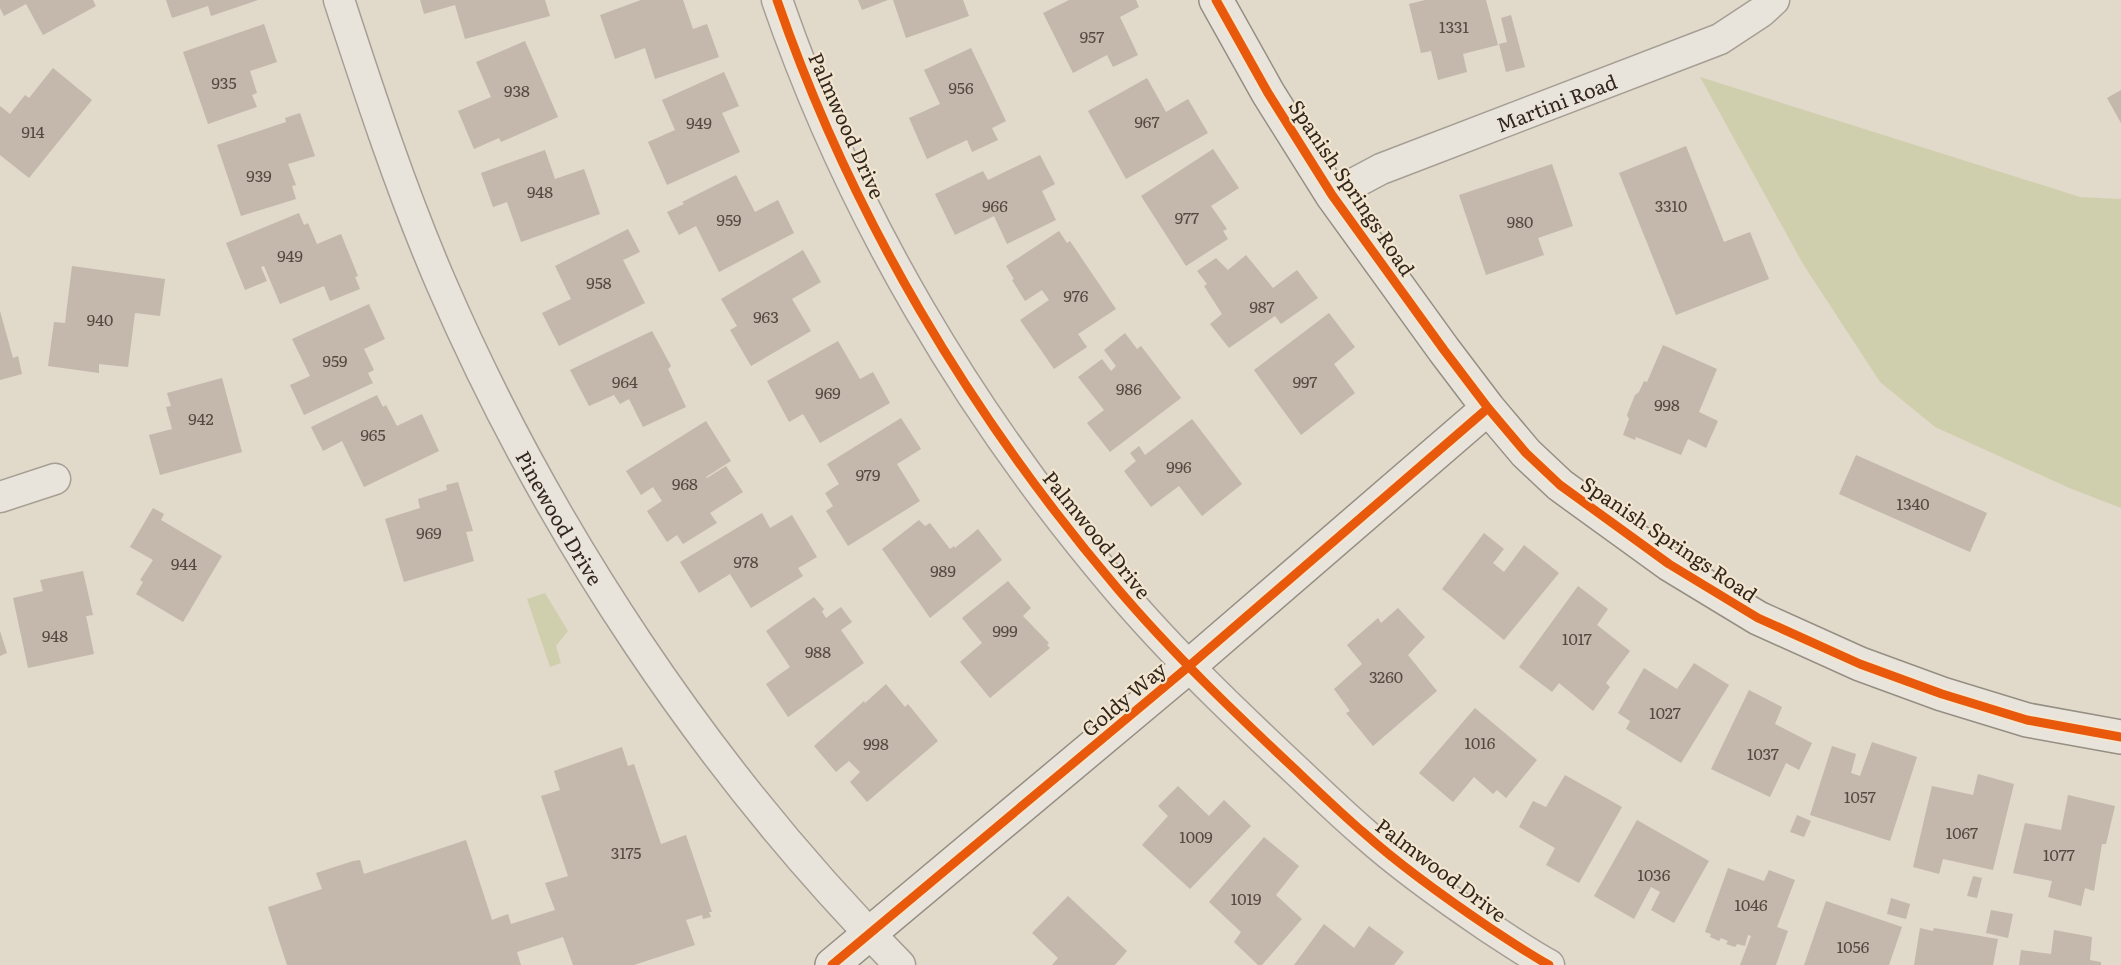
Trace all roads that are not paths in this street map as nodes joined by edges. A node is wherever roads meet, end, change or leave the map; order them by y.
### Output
1 (339, 0) edge
2 (777, 0) edge
3 (1216, 0) edge
4 (1774, 0) edge
5 (1332, 195) junction
6 (1488, 408) junction
7 (55, 479) dead end
8 (0, 497) edge
9 (1188, 667) junction
10 (2121, 737) edge
11 (869, 934) junction
12 (832, 965) edge
13 (900, 965) edge
14 (1549, 965) edge

1 - 11 street, Pinewood Drive
2 - 9 street, Palmwood Drive
3 - 5 street, Spanish Springs Road
4 - 5 street, Martini Road
5 - 6 street, Spanish Springs Road
6 - 9 street, Goldy Way
6 - 10 street, Spanish Springs Road
7 - 8 street
9 - 11 street, Goldy Way
9 - 14 street, Palmwood Drive
11 - 12 street, Goldy Way
11 - 13 street, Pinewood Drive

